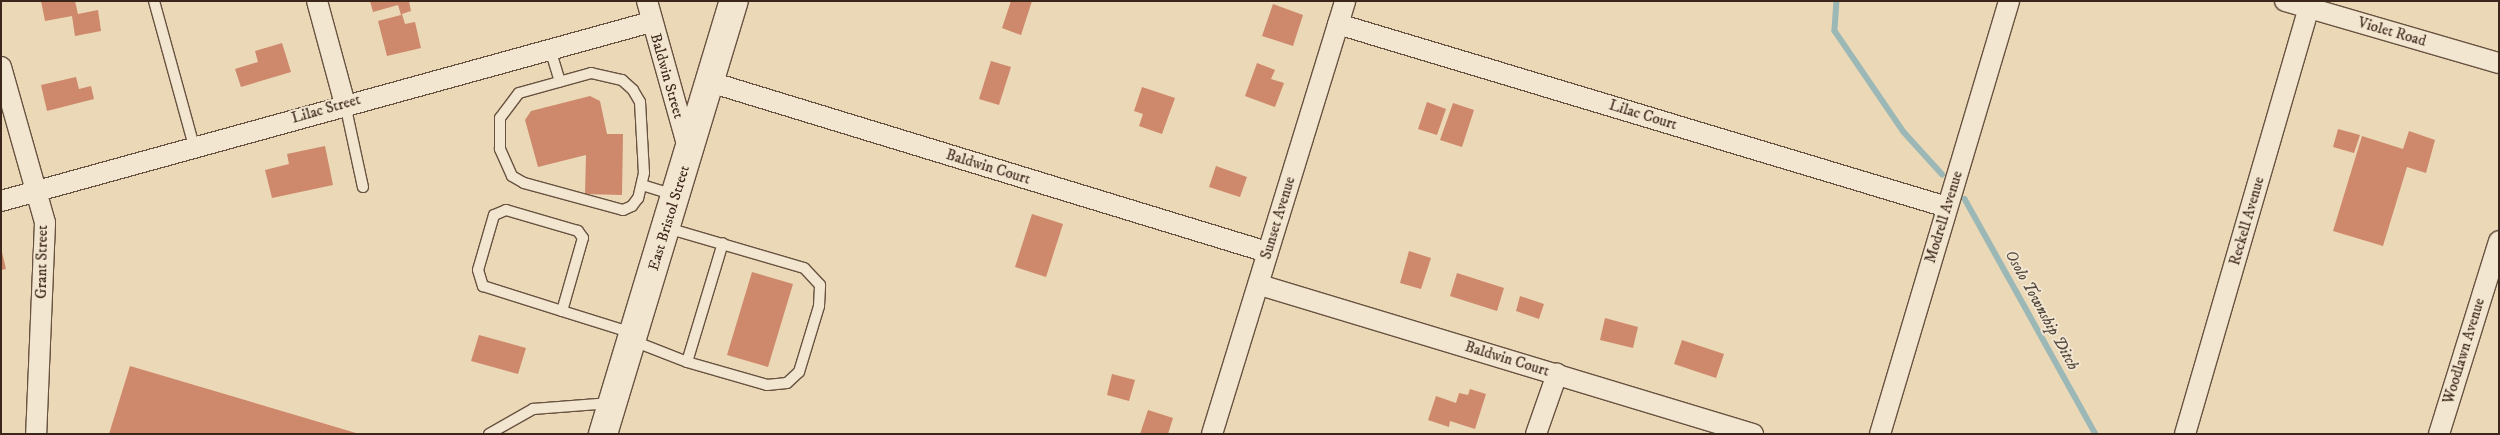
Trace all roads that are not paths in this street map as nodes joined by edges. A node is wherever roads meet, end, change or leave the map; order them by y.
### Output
1 (154, 1) edge
2 (318, 1) edge
3 (647, 1) edge
4 (734, 1) edge
5 (1345, 1) edge
6 (2009, 1) edge
7 (2285, 1) edge
8 (2308, 8) junction
9 (652, 22) junction
10 (1338, 24) junction
11 (550, 49) junction
12 (2499, 63) edge
13 (1, 67) edge
14 (560, 82) junction
15 (710, 82) junction
16 (345, 104) junction
17 (194, 146) junction
18 (689, 151) junction
19 (642, 185) junction
20 (363, 187) dead end
21 (35, 191) junction
22 (676, 196) junction
23 (1, 200) edge
24 (1947, 207) junction
25 (666, 228) junction
26 (2499, 241) edge
27 (723, 243) junction
28 (1267, 252) junction
29 (1260, 285) junction
30 (562, 311) junction
31 (632, 337) junction
32 (688, 362) junction
33 (1558, 374) junction
34 (612, 403) junction
35 (36, 434) edge
36 (489, 434) edge
37 (603, 434) edge
38 (1212, 434) edge
39 (1536, 434) edge
40 (1753, 434) edge
41 (1880, 434) edge
42 (2185, 434) edge
43 (2438, 434) edge

1 - 17 lane
2 - 16 street
3 - 9 street, Baldwin Street
4 - 15 main road, East Bristol Street
5 - 10 street, Sunset Avenue
6 - 24 street, Modrell Avenue
7 - 8 street, Violet Road
8 - 12 street, Violet Road
8 - 42 street, Reckell Avenue
9 - 11 street, Lilac Street
9 - 18 street, Baldwin Street
10 - 24 street, Lilac Court
10 - 28 street, Sunset Avenue
11 - 14 lane
11 - 16 street, Lilac Street
13 - 21 street, Grant Street
14 - 19 lane
14 - 19 lane
15 - 18 main road, East Bristol Street
15 - 28 street, Baldwin Court
16 - 17 street, Lilac Street
16 - 20 lane
17 - 21 street, Lilac Street
18 - 22 main road, East Bristol Street
19 - 22 lane
21 - 23 street, Lilac Street
21 - 35 street, Grant Street
22 - 25 main road, East Bristol Street
24 - 41 street, Modrell Avenue
25 - 27 lane
25 - 31 main road, East Bristol Street
26 - 43 street, Woodlawn Avenue
27 - 32 lane
27 - 32 lane
28 - 29 street, Sunset Avenue
29 - 33 street, Baldwin Court
29 - 38 street, Sunset Avenue
30 - 30 lane
30 - 31 lane
31 - 32 lane
31 - 34 main road, East Bristol Street
33 - 39 street
33 - 40 street, Baldwin Court
34 - 36 lane
34 - 37 main road, East Bristol Street

